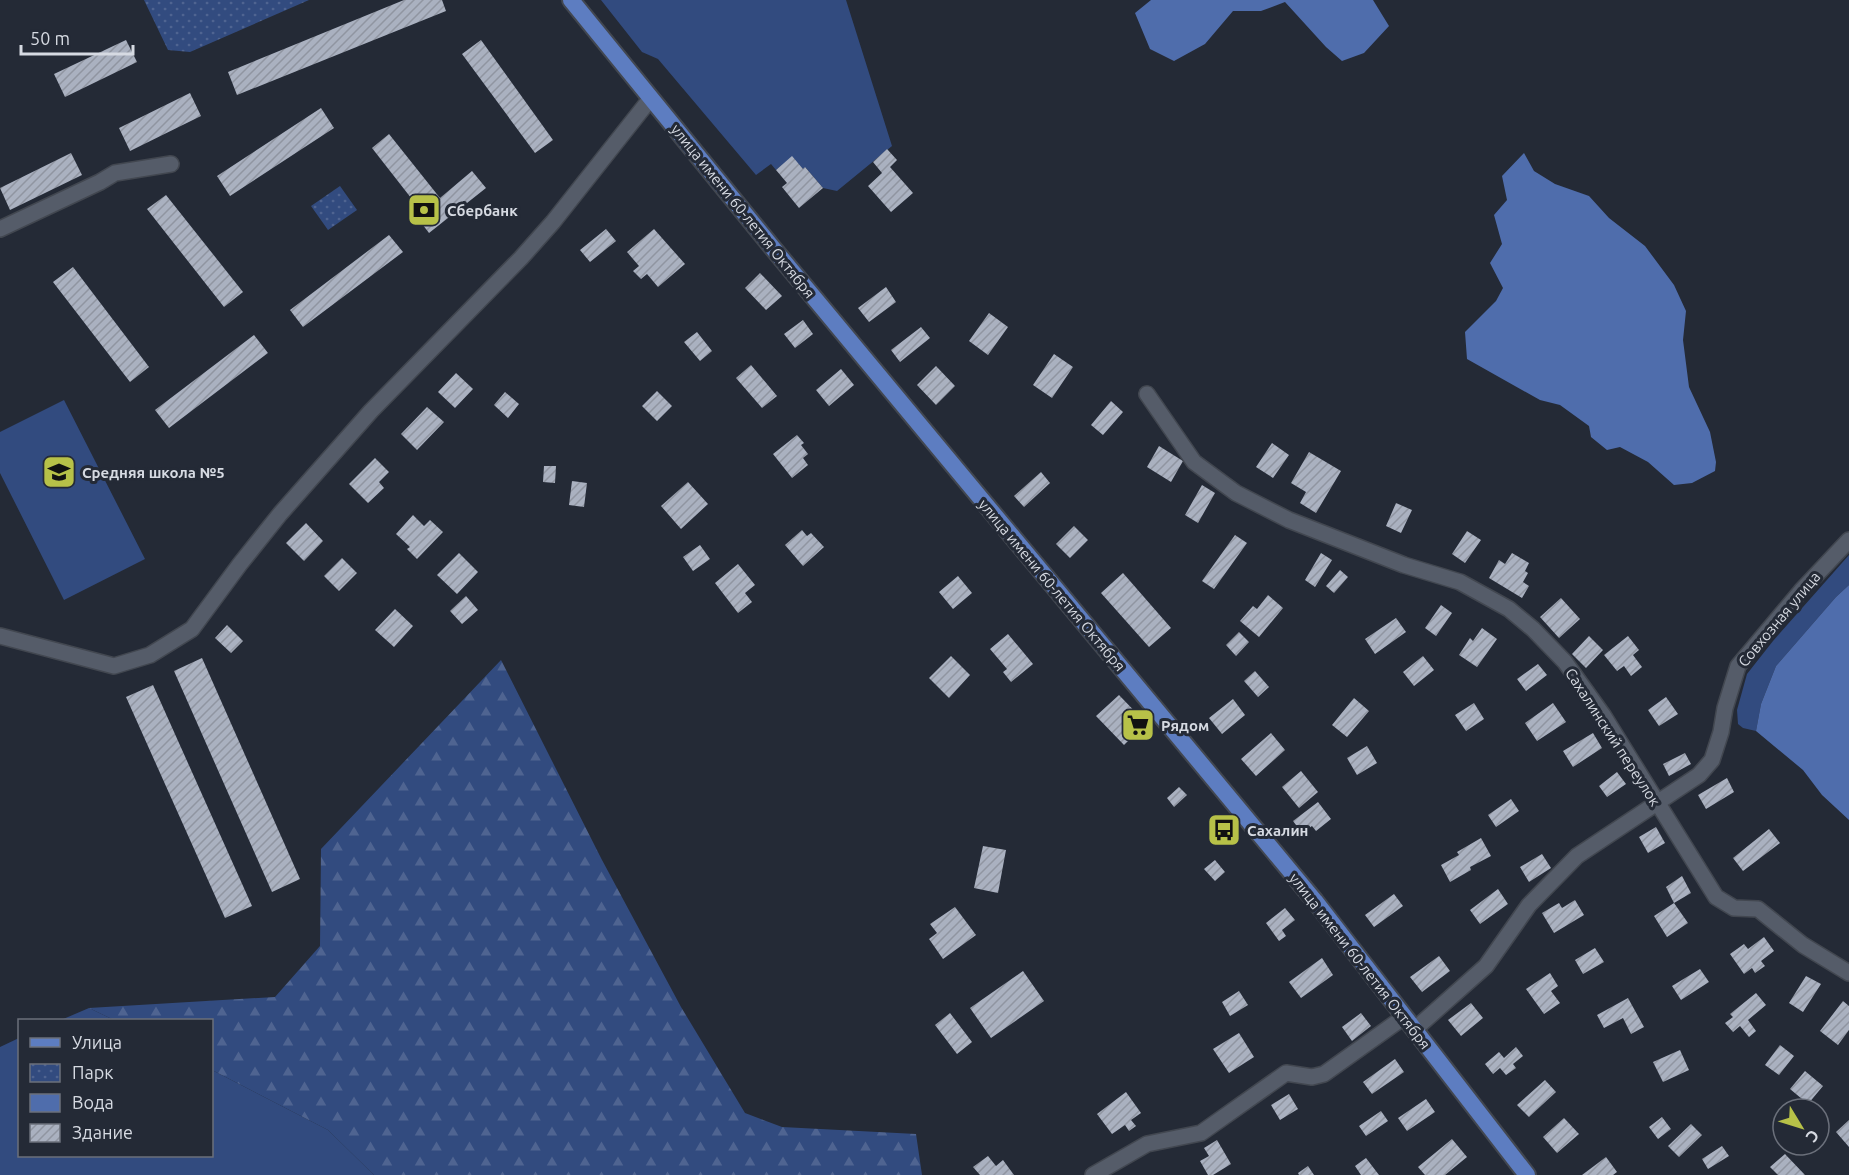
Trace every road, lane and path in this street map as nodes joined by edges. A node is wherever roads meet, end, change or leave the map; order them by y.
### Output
1 (571, 0) edge
2 (651, 98) junction
3 (171, 164) dead end
4 (0, 229) edge
5 (1148, 394) dead end
6 (1849, 540) edge
7 (0, 636) edge
8 (1656, 802) junction
9 (1849, 973) edge
10 (1409, 1024) junction
11 (1093, 1175) edge
12 (1527, 1175) edge

1 - 2 main road, улица имени 60-летия Октября
2 - 7 street
2 - 10 main road, улица имени 60-летия Октября
3 - 4 street
5 - 8 street, Сахалинский переулок
6 - 8 street, Совхозная улица
8 - 9 street, Сахалинский переулок
8 - 10 street, Совхозная улица
10 - 11 street, Совхозная улица
10 - 12 main road, улица имени 60-летия Октября

